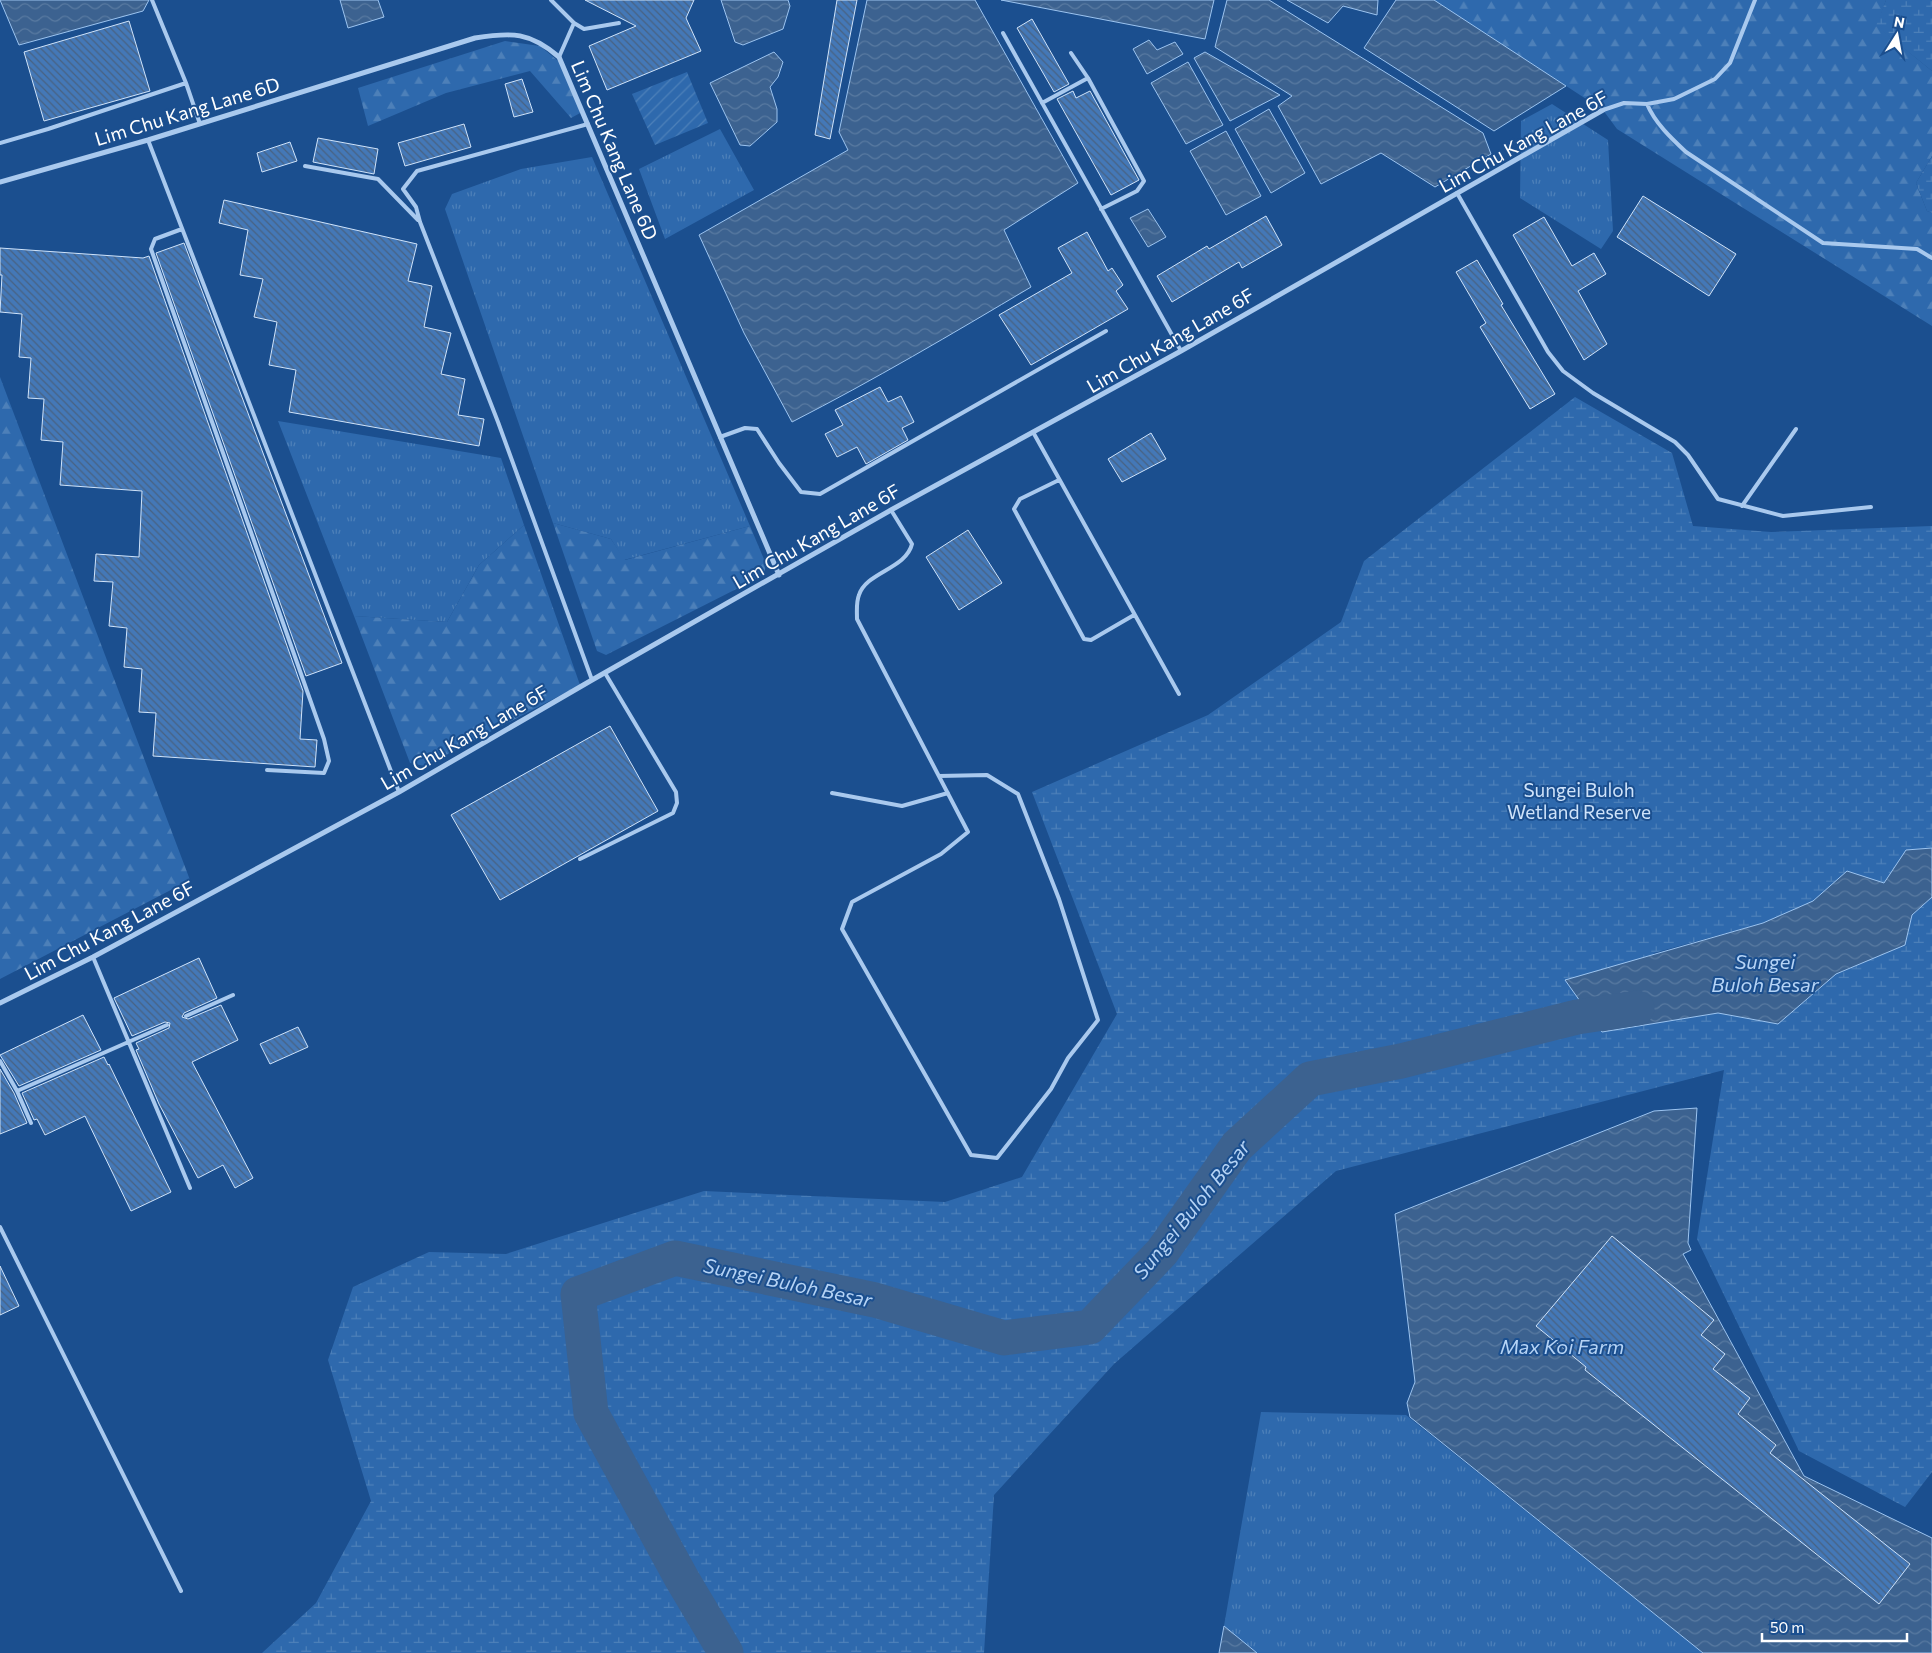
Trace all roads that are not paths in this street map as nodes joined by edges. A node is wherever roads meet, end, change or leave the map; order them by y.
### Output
1 (152, 0) edge
2 (551, 0) edge
3 (1755, 0) edge
4 (574, 23) junction
5 (618, 23) dead end
6 (1003, 33) dead end
7 (1071, 53) dead end
8 (559, 57) junction
9 (1088, 78) junction
10 (186, 83) junction
11 (1042, 103) junction
12 (1647, 104) junction
13 (1603, 110) joint
14 (200, 124) junction
15 (588, 124) junction
16 (148, 140) junction
17 (0, 143) edge
18 (305, 166) dead end
19 (0, 182) edge
20 (1457, 193) junction
21 (1101, 209) junction
22 (420, 222) junction
23 (182, 229) junction
24 (1932, 258) edge
25 (1106, 331) dead end
26 (1181, 351) junction
27 (1796, 428) dead end
28 (1033, 432) junction
29 (720, 437) junction
30 (1059, 480) junction
31 (1742, 506) junction
32 (1871, 507) dead end
33 (891, 510) junction
34 (779, 575) junction
35 (1134, 615) junction
36 (605, 673) junction
37 (592, 680) junction
38 (1178, 694) dead end
39 (267, 770) dead end
40 (939, 776) junction
41 (399, 792) junction
42 (832, 793) dead end
43 (948, 793) junction
44 (580, 858) dead end
45 (93, 957) junction
46 (233, 995) dead end
47 (0, 1003) edge
48 (186, 1016) dead end
49 (166, 1026) dead end
50 (128, 1042) junction
51 (0, 1061) edge
52 (17, 1091) junction
53 (31, 1123) dead end
54 (190, 1188) dead end
55 (0, 1227) edge
56 (182, 1591) dead end

1 - 10 lane
2 - 4 lane
3 - 12 lane, Lim Chu Kang Lane 6F
4 - 5 lane
4 - 8 lane
6 - 11 lane
7 - 9 lane
8 - 14 street, Lim Chu Kang Lane 6D
8 - 15 street, Lim Chu Kang Lane 6D
9 - 11 lane
9 - 21 lane
10 - 14 lane
10 - 17 lane
11 - 21 lane
12 - 13 lane, Lim Chu Kang Lane 6F
12 - 24 lane
13 - 20 street, Lim Chu Kang Lane 6F
14 - 16 street, Lim Chu Kang Lane 6D
15 - 22 lane
15 - 29 street, Lim Chu Kang Lane 6D
16 - 19 street, Lim Chu Kang Lane 6D
16 - 23 lane
18 - 22 lane
20 - 26 street, Lim Chu Kang Lane 6F
20 - 31 lane
21 - 26 lane
22 - 37 lane
23 - 39 lane
23 - 41 lane
25 - 29 lane
26 - 28 street, Lim Chu Kang Lane 6F
27 - 31 lane
28 - 30 lane
28 - 33 street, Lim Chu Kang Lane 6F
29 - 34 street, Lim Chu Kang Lane 6D
30 - 35 lane
30 - 35 lane
31 - 32 lane
33 - 34 street, Lim Chu Kang Lane 6F
33 - 40 lane
34 - 36 street, Lim Chu Kang Lane 6F
35 - 38 lane
36 - 37 street, Lim Chu Kang Lane 6F
36 - 44 lane
37 - 41 street, Lim Chu Kang Lane 6F
40 - 43 lane
40 - 43 lane
41 - 45 street, Lim Chu Kang Lane 6F
42 - 43 lane
45 - 47 street, Lim Chu Kang Lane 6F
45 - 50 lane
46 - 48 lane
49 - 50 lane
50 - 52 lane
50 - 54 lane
51 - 52 lane
52 - 53 lane
55 - 56 lane

